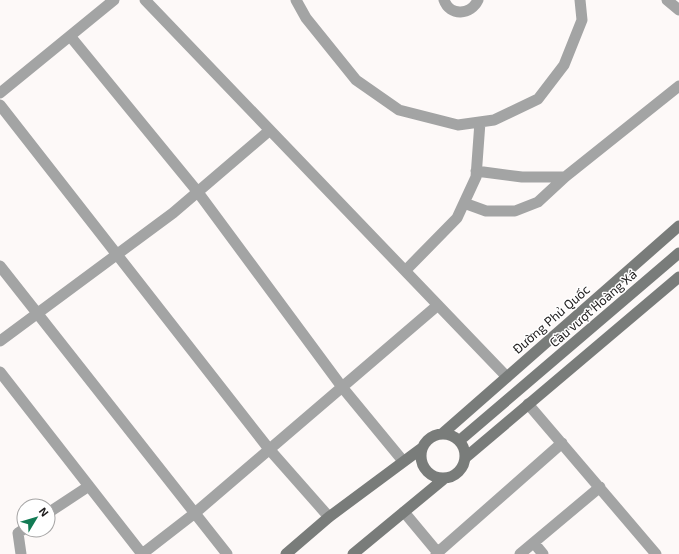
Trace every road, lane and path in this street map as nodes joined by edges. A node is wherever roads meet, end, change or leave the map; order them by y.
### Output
1 (114, 0) edge
2 (145, 0) edge
3 (296, 0) edge
4 (444, 0) edge
5 (478, 0) edge
6 (580, 0) edge
7 (667, 0) edge
8 (679, 10) edge
9 (70, 36) junction
10 (679, 86) edge
11 (0, 93) edge
12 (0, 105) edge
13 (480, 122) junction
14 (270, 130) junction
15 (476, 171) junction
16 (565, 177) junction
17 (197, 192) junction
18 (464, 203) junction
19 (679, 226) edge
20 (679, 253) edge
21 (117, 254) junction
22 (0, 266) edge
23 (406, 270) junction
24 (679, 277) edge
25 (438, 304) junction
26 (37, 313) junction
27 (0, 341) edge
28 (0, 372) edge
29 (507, 377) junction
30 (342, 387) junction
31 (528, 404) junction
32 (442, 434) junction
33 (459, 441) junction
34 (562, 443) junction
35 (422, 448) junction
36 (269, 449) junction
37 (465, 458) junction
38 (403, 461) junction
39 (445, 478) junction
40 (89, 486) junction
41 (600, 487) junction
42 (56, 508) edge
43 (404, 512) junction
44 (195, 513) junction
45 (329, 517) junction
46 (19, 538) edge
47 (534, 543) junction
48 (21, 554) edge
49 (142, 554) edge
50 (227, 554) edge
51 (286, 554) edge
52 (353, 554) edge
53 (437, 554) edge
54 (520, 554) edge
55 (543, 554) edge
56 (656, 554) edge

1 - 9 street
2 - 14 street
3 - 13 street
4 - 5 street
6 - 13 street
7 - 8 street
9 - 11 street
9 - 17 street
10 - 16 street
12 - 21 street
13 - 15 street
14 - 17 street
14 - 23 street
15 - 16 street
15 - 18 street
16 - 18 street
17 - 21 street
17 - 30 street
18 - 23 street
19 - 29 main road, Đường Phủ Quốc
20 - 33 main road, Cầu vượt Hoàng Xá
21 - 26 street
21 - 36 street
22 - 26 street
23 - 25 street
24 - 31 main road
25 - 29 street
25 - 30 street
26 - 27 street
26 - 44 street
28 - 40 street
29 - 32 main road, Đường Phủ Quốc
30 - 36 street
30 - 38 street
31 - 34 street
31 - 37 main road
32 - 33 main road
32 - 35 main road
33 - 37 main road
34 - 41 street
34 - 53 street
35 - 38 main road
35 - 39 main road
36 - 44 street
36 - 45 street
37 - 39 main road
38 - 45 main road
39 - 43 main road
40 - 42 street
40 - 49 street
41 - 47 street
41 - 56 street
43 - 52 main road
43 - 53 street
44 - 49 street
44 - 50 street
45 - 51 main road
46 - 48 street
47 - 54 street
47 - 55 street

